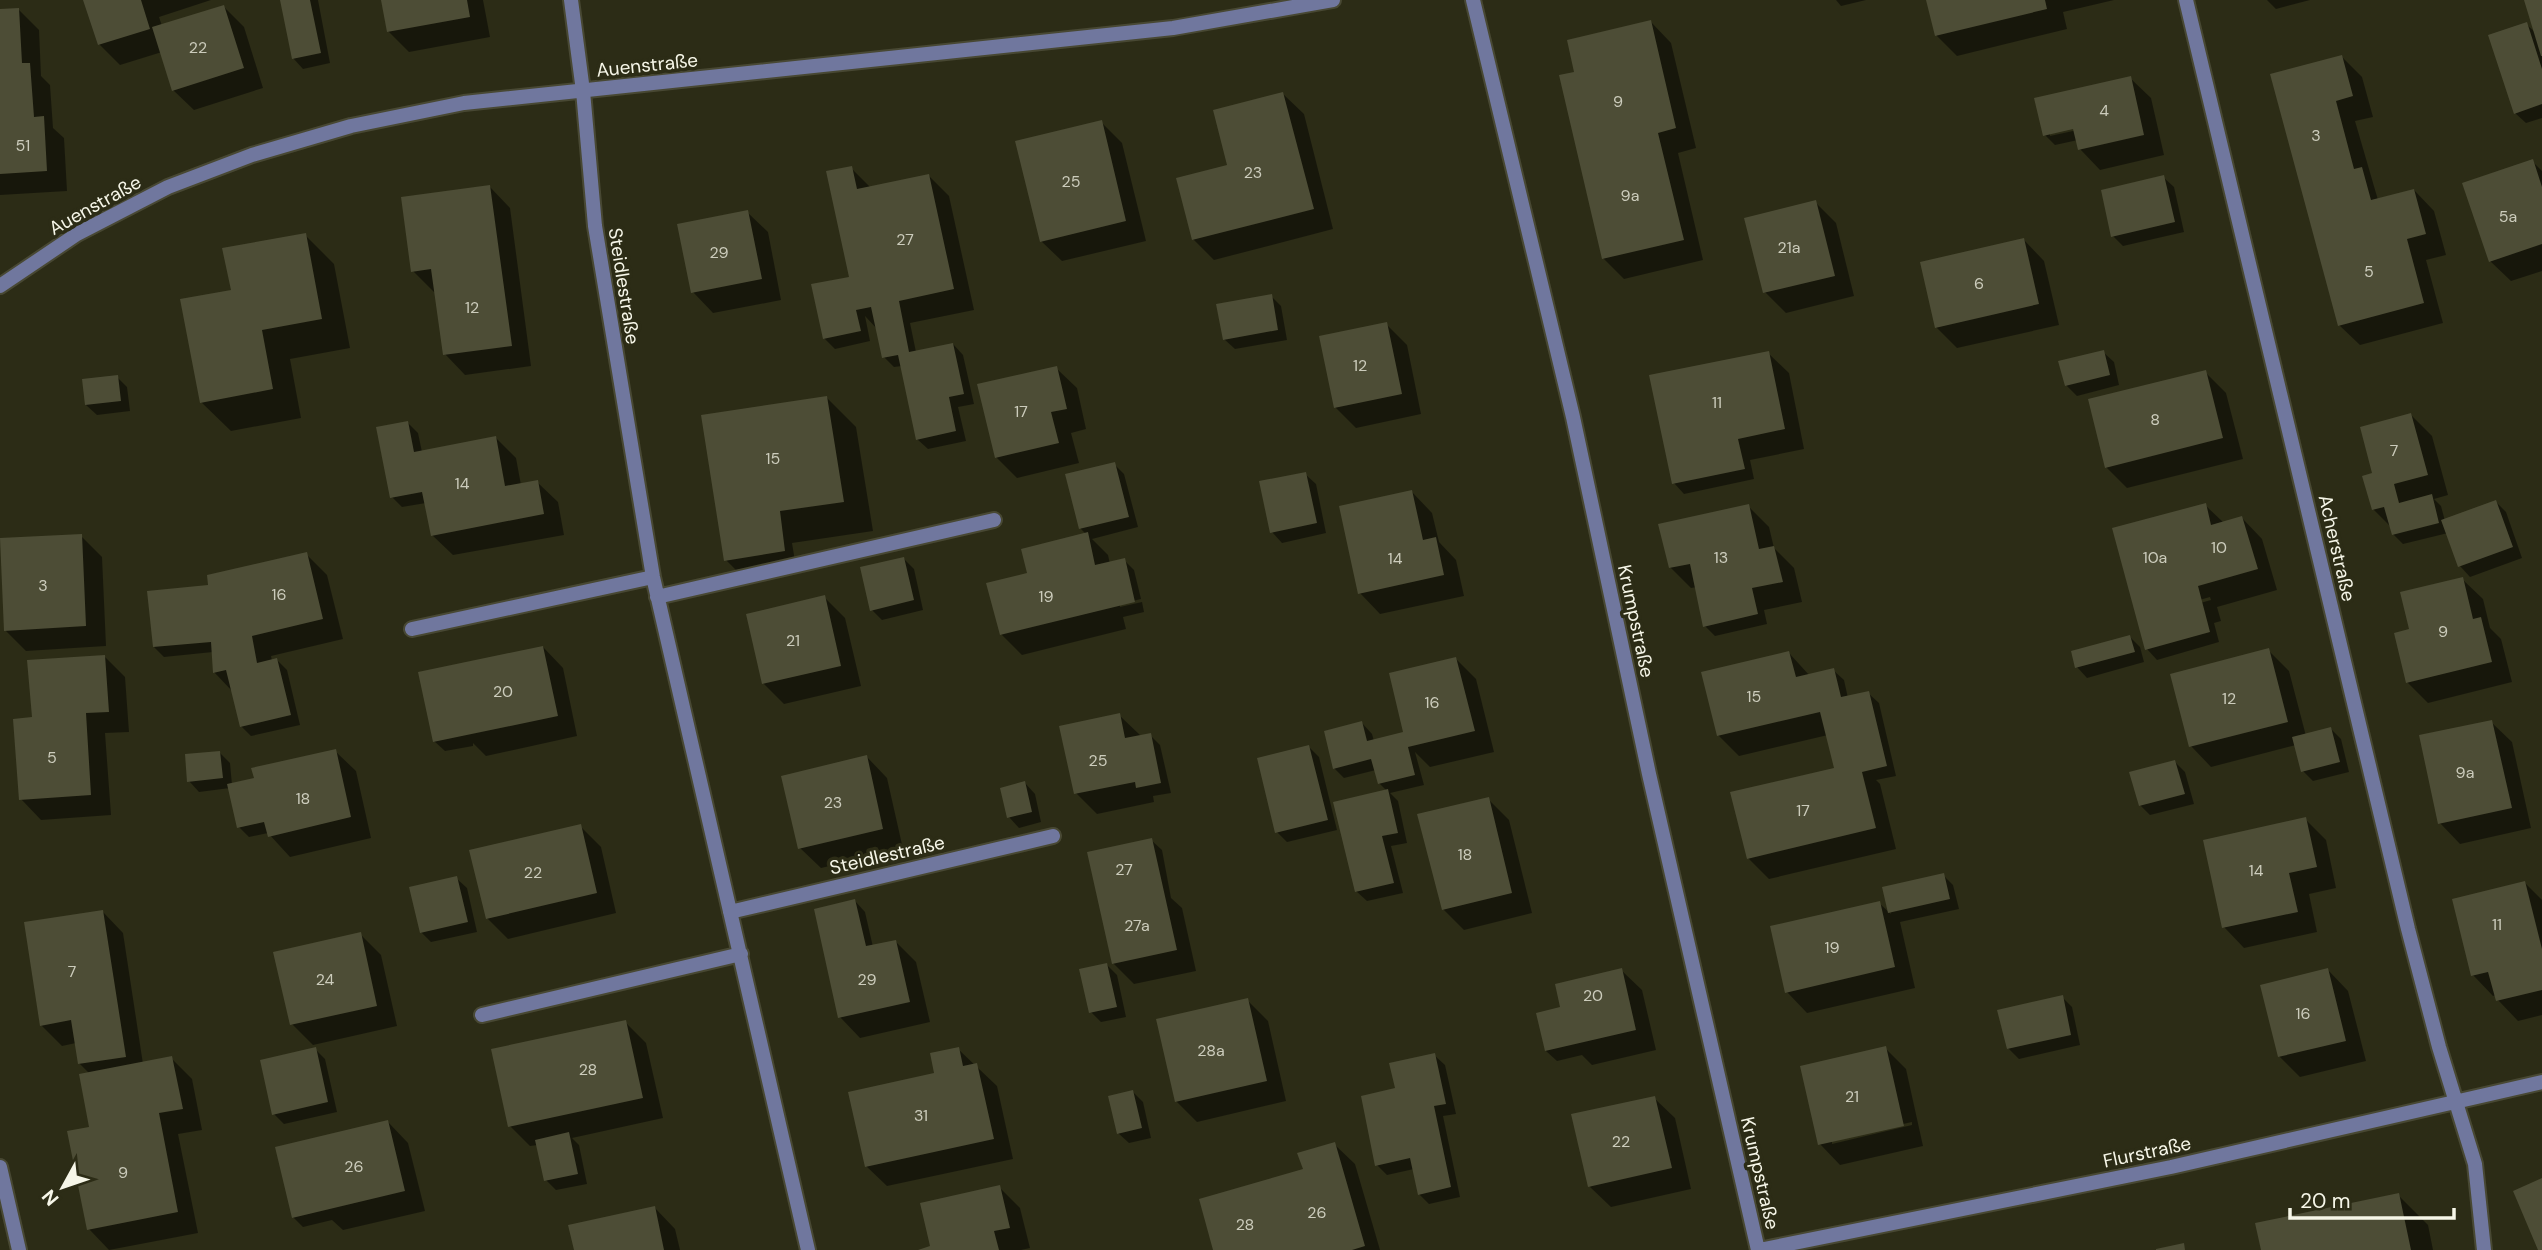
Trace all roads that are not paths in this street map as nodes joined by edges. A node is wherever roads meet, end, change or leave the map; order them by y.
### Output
1 (571, 0) edge
2 (1333, 0) edge
3 (1473, 0) edge
4 (2186, 0) edge
5 (583, 90) junction
6 (0, 286) edge
7 (994, 520) dead end
8 (653, 577) junction
9 (657, 597) junction
10 (412, 629) dead end
11 (1053, 835) dead end
12 (730, 912) junction
13 (741, 954) junction
14 (482, 1015) dead end
15 (2542, 1083) edge
16 (2458, 1104) junction
17 (0, 1167) edge
18 (19, 1250) edge
19 (808, 1250) edge
20 (1758, 1250) edge
21 (2484, 1250) edge

1 - 5 street, Steidlestraße
2 - 5 street, Auenstraße
3 - 20 street, Krumpstraße
4 - 16 street, Acherstraße
5 - 6 street, Auenstraße
5 - 8 street, Steidlestraße
7 - 9 street
8 - 9 street, Steidlestraße
8 - 10 street
9 - 12 street, Steidlestraße
11 - 12 street, Steidlestraße
12 - 13 street, Steidlestraße
13 - 14 street
13 - 19 street, Steidlestraße
15 - 16 street, Flurstraße
16 - 20 street, Flurstraße
16 - 21 street, Acherstraße
17 - 18 street

